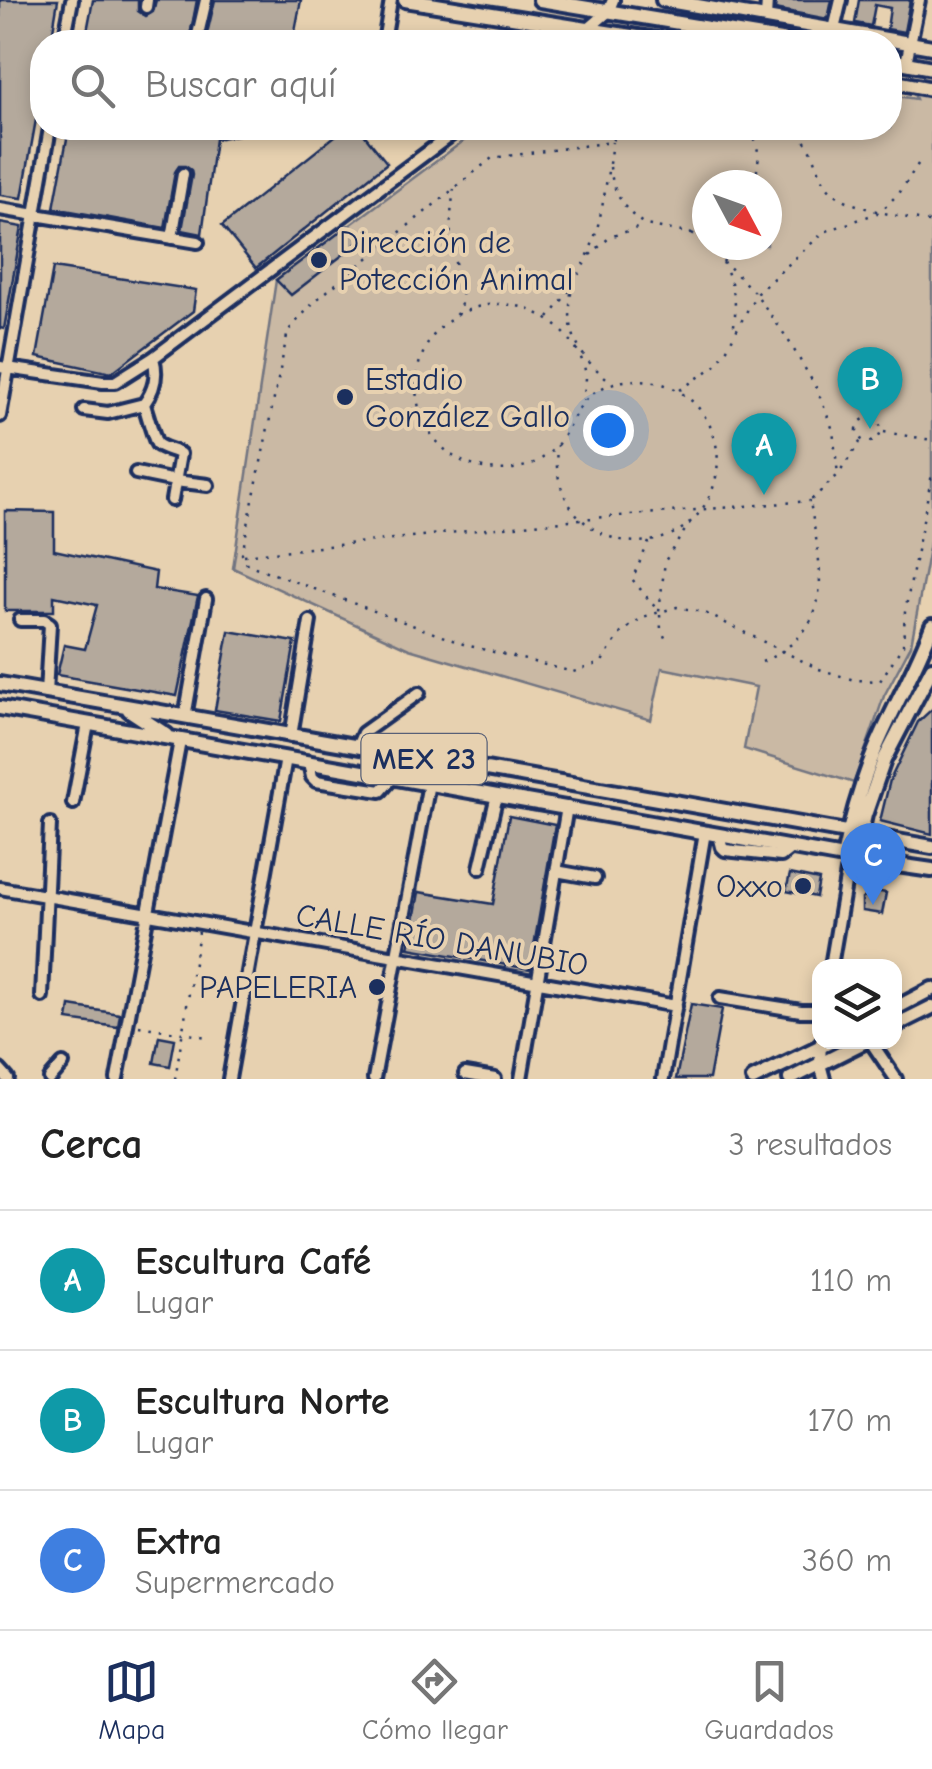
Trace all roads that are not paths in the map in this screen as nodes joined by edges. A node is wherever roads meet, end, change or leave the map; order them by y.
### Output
1 (72, 0) edge
2 (206, 0) edge
3 (391, 0) edge
4 (405, 0) edge
5 (540, 0) edge
6 (666, 0) edge
7 (767, 0) edge
8 (841, 0) edge
9 (919, 0) edge
10 (610, 6) edge
11 (766, 18) junction
12 (66, 30) edge
13 (199, 30) edge
14 (386, 30) edge
15 (590, 30) joint
16 (731, 30) edge
17 (811, 30) edge
18 (834, 30) edge
19 (902, 43) edge
20 (911, 44) junction
21 (932, 48) edge
22 (902, 62) edge
23 (906, 63) junction
24 (932, 68) edge
25 (902, 83) edge
26 (932, 89) edge
27 (48, 140) edge
28 (444, 140) edge
29 (183, 174) dead end
30 (0, 209) edge
31 (34, 215) junction
32 (172, 238) junction
33 (198, 242) dead end
34 (153, 358) junction
35 (4, 368) edge
36 (144, 404) junction
37 (84, 410) dead end
38 (0, 416) edge
39 (136, 473) dead end
40 (174, 482) junction
41 (208, 485) dead end
42 (172, 500) dead end
43 (206, 599) dead end
44 (20, 620) dead end
45 (310, 622) dead end
46 (932, 626) edge
47 (932, 668) edge
48 (0, 684) edge
49 (932, 692) edge
50 (46, 693) junction
51 (420, 693) dead end
52 (123, 706) junction
53 (0, 708) edge
54 (186, 717) junction
55 (904, 721) junction
56 (88, 724) junction
57 (291, 736) junction
58 (177, 740) junction
59 (356, 747) junction
60 (286, 758) junction
61 (429, 783) junction
62 (497, 795) junction
63 (73, 803) dead end
64 (567, 808) junction
65 (50, 824) dead end
66 (712, 833) junction
67 (854, 834) junction
68 (932, 847) edge
69 (848, 862) junction
70 (480, 868) dead end
71 (932, 870) edge
72 (556, 871) junction
73 (594, 878) dead end
74 (0, 888) edge
75 (47, 896) junction
76 (148, 914) junction
77 (256, 932) junction
78 (397, 957) junction
79 (832, 959) edge
80 (537, 982) junction
81 (932, 990) edge
82 (42, 996) dead end
83 (720, 998) dead end
84 (902, 1004) edge
85 (676, 1006) junction
86 (932, 1007) edge
87 (812, 1012) edge
88 (902, 1022) edge
89 (812, 1049) edge
90 (823, 1049) edge
91 (852, 1049) edge
92 (872, 1049) edge
93 (63, 1064) dead end
94 (820, 1064) junction
95 (0, 1070) edge
96 (465, 1074) dead end
97 (8, 1079) edge
98 (50, 1079) edge
99 (118, 1079) edge
100 (230, 1079) edge
101 (374, 1079) edge
102 (495, 1079) edge
103 (521, 1079) edge
104 (663, 1079) edge
105 (753, 1079) edge
106 (790, 1079) edge
107 (824, 1079) edge
108 (896, 1079) edge

1 - 12 street
2 - 13 street
3 - 14 street
4 - 15 main road
5 - 10 main road
6 - 11 main road
7 - 11 street
8 - 18 street
9 - 20 street
10 - 15 street
10 - 16 main road
11 - 17 main road
19 - 20 main road
20 - 21 main road
20 - 23 street
22 - 23 main road
23 - 24 main road
25 - 26 main road
27 - 31 street
28 - 34 street
29 - 32 street
30 - 31 street
31 - 32 street
31 - 35 street
32 - 33 street
34 - 35 street
34 - 36 street
35 - 38 street
36 - 37 street
36 - 40 street
39 - 40 street
40 - 41 street
40 - 42 street
43 - 54 street
44 - 50 street
45 - 57 street
46 - 67 main road
47 - 55 main road
48 - 50 main road, MEX 23
49 - 55 main road
50 - 52 main road, MEX 23
51 - 59 street
52 - 54 main road, MEX 23
52 - 58 main road
53 - 56 main road, MEX 23
54 - 57 main road, MEX 23
55 - 67 main road
56 - 58 main road, MEX 23
56 - 63 street
57 - 59 main road, MEX 23
58 - 60 main road, MEX 23
58 - 76 street
59 - 67 main road, MEX 23
60 - 61 main road, MEX 23
60 - 77 street
61 - 62 main road, MEX 23
61 - 78 street
62 - 64 main road, MEX 23
62 - 70 street
64 - 66 main road, MEX 23
64 - 72 street
65 - 75 street
66 - 69 main road, MEX 23
66 - 85 street
67 - 68 main road, MEX 23
67 - 69 main road
69 - 71 main road, MEX 23
69 - 79 street
72 - 73 street
72 - 80 street
74 - 75 street, CALLE RÍO DANUBIO
75 - 76 street, CALLE RÍO DANUBIO
75 - 82 street
76 - 77 street, CALLE RÍO DANUBIO
76 - 99 street
77 - 78 street, CALLE RÍO DANUBIO
77 - 100 street
78 - 80 street, CALLE RÍO DANUBIO
78 - 101 street
80 - 85 street, CALLE RÍO DANUBIO
80 - 103 street
81 - 84 main road
83 - 87 street
85 - 104 street
86 - 88 main road
89 - 105 main road
90 - 94 street
91 - 94 main road
92 - 108 street
93 - 98 street
94 - 106 main road
94 - 107 street
95 - 97 street
96 - 102 street

